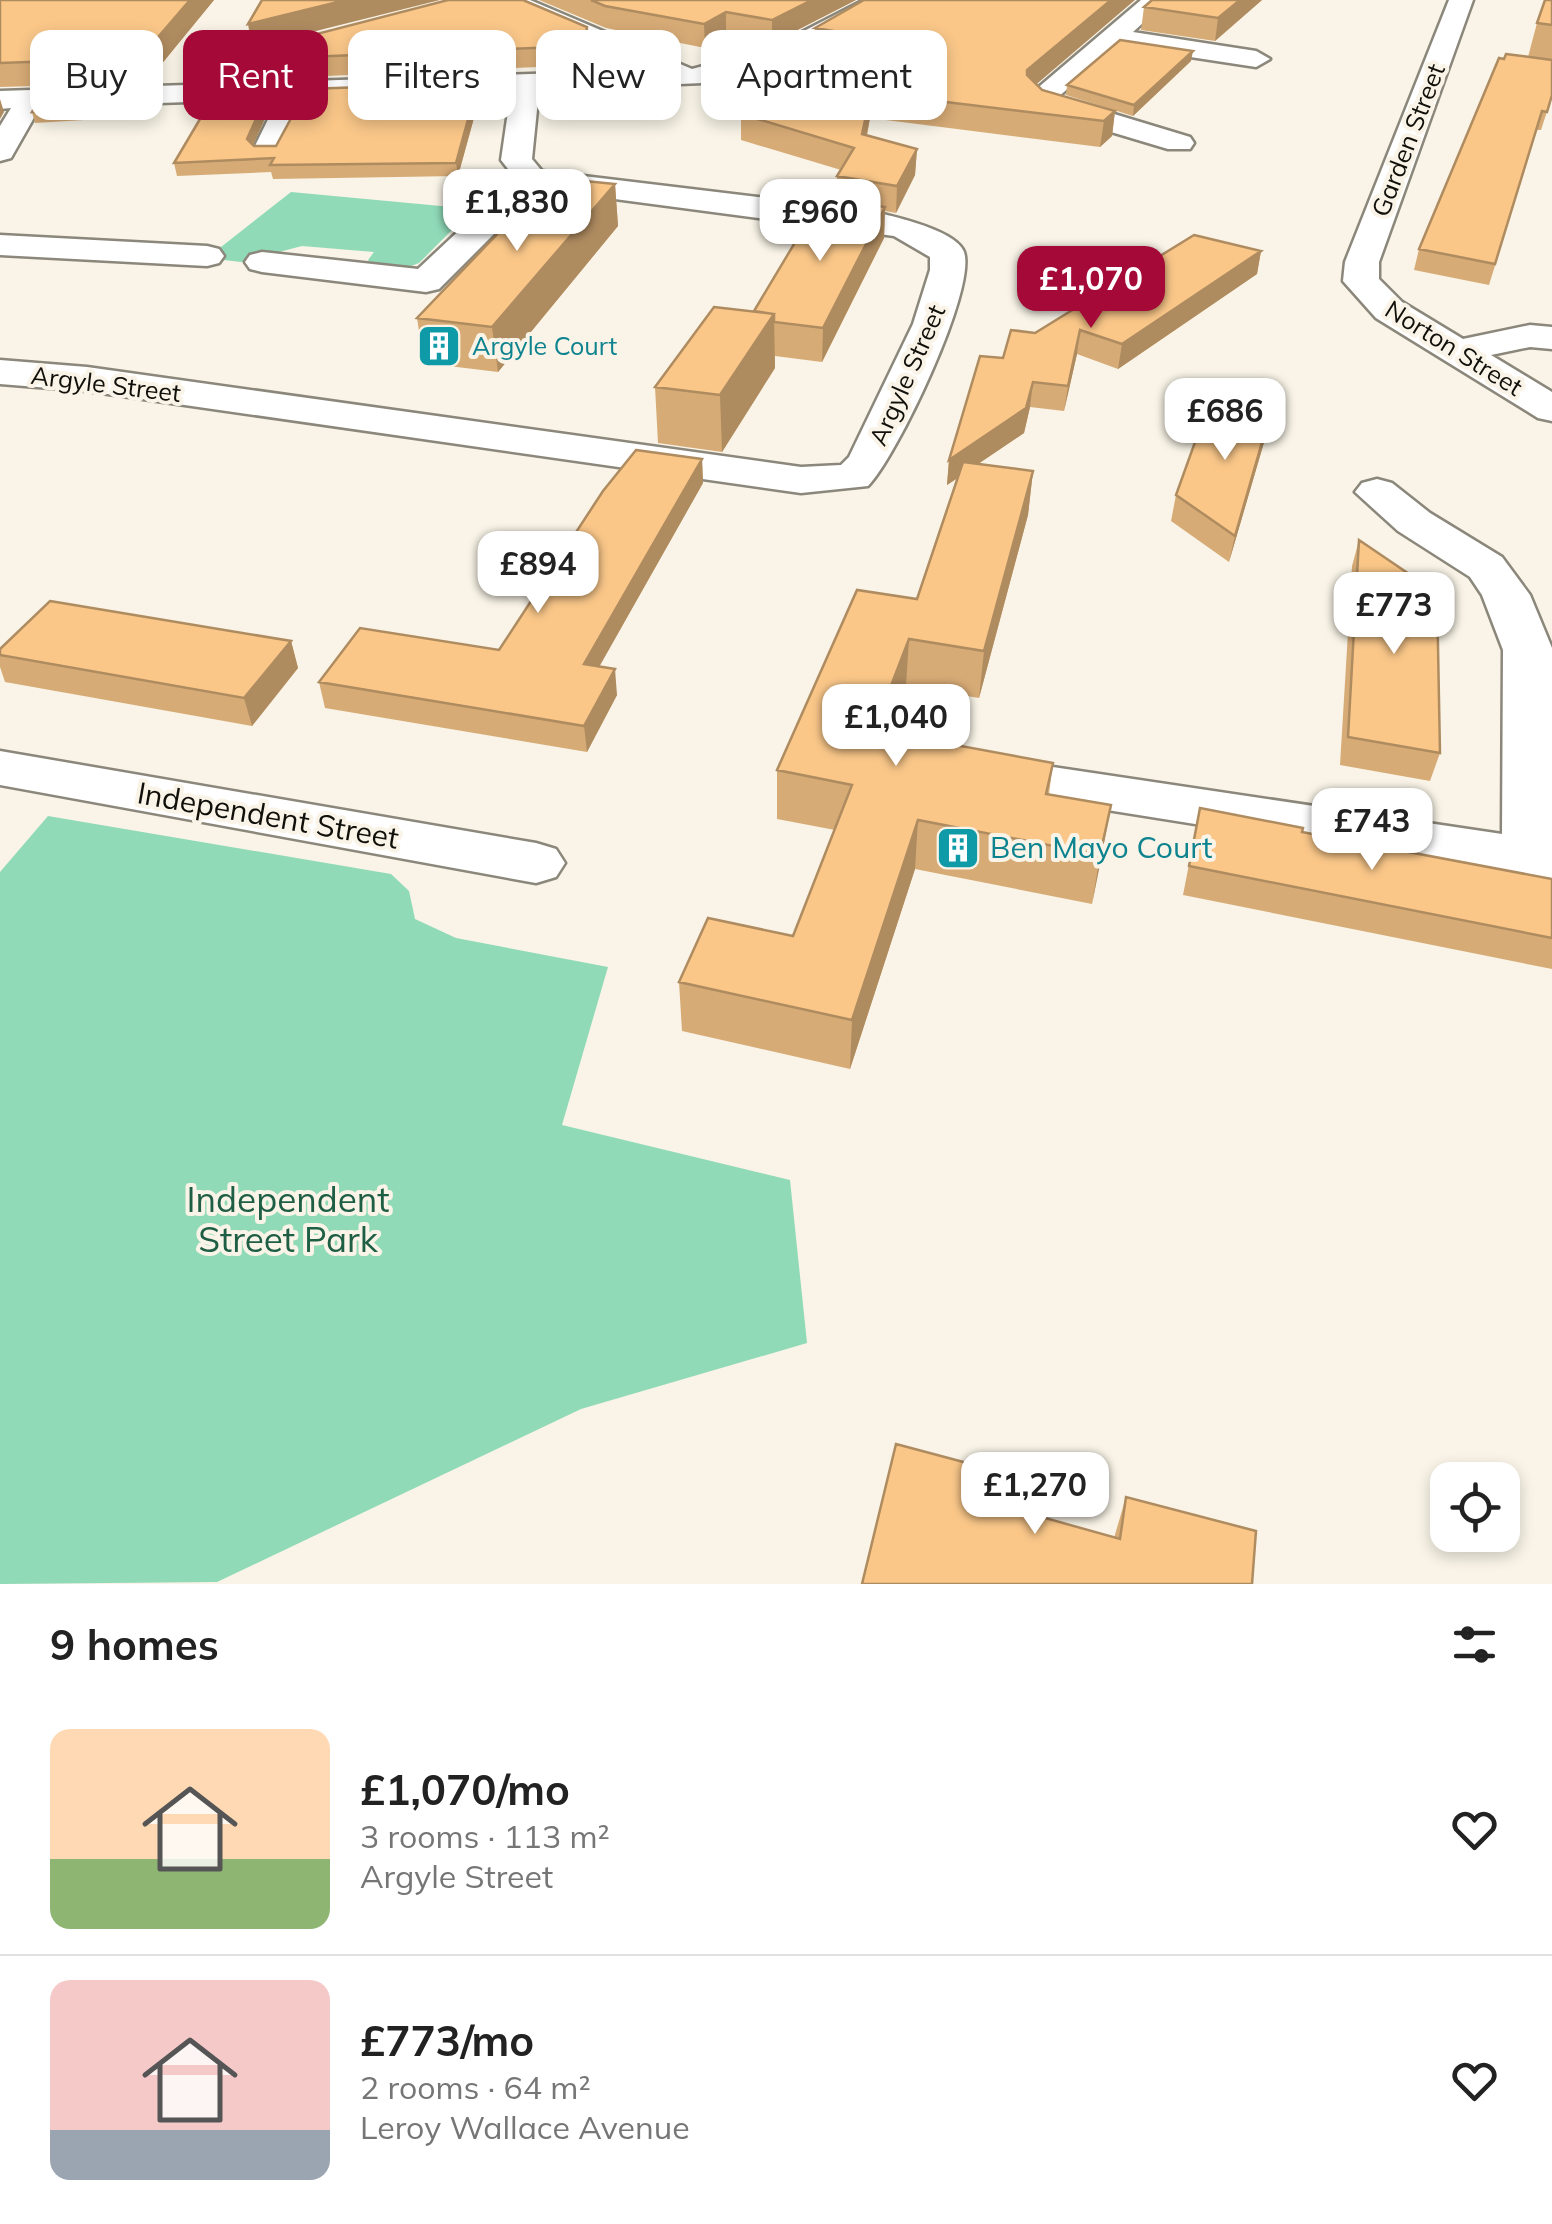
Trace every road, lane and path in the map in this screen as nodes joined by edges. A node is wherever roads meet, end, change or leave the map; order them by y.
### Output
1 (882, 0) edge
2 (1156, 0) edge
3 (1461, 0) edge
4 (527, 2) edge
5 (1272, 36) dead end
6 (1112, 37) junction
7 (693, 77) junction
8 (183, 83) edge
9 (526, 84) junction
10 (328, 87) edge
11 (163, 92) edge
12 (173, 92) junction
13 (183, 92) edge
14 (30, 98) edge
15 (0, 100) edge
16 (30, 100) edge
17 (283, 120) edge
18 (1181, 140) dead end
19 (268, 150) edge
20 (0, 152) edge
21 (532, 179) junction
22 (0, 246) edge
23 (207, 256) dead end
24 (262, 262) dead end
25 (1361, 281) joint
26 (1552, 338) edge
27 (1458, 351) junction
28 (0, 372) edge
29 (1552, 409) edge
30 (1389, 515) dead end
31 (0, 768) edge
32 (1026, 781) edge
33 (1541, 859) edge
34 (536, 864) dead end

1 - 7 street
2 - 6 street
3 - 25 street, Garden Street
4 - 7 street
5 - 6 street
6 - 18 street
7 - 9 street
8 - 12 street
9 - 10 street
9 - 21 street
11 - 12 street
12 - 13 street
14 - 15 street
16 - 20 street
17 - 19 street
21 - 24 street
21 - 28 street, Argyle Street
22 - 23 street
25 - 27 street, Norton Street
26 - 27 street
27 - 29 street, Norton Street
30 - 33 street
31 - 34 street, Independent Street
32 - 33 street

